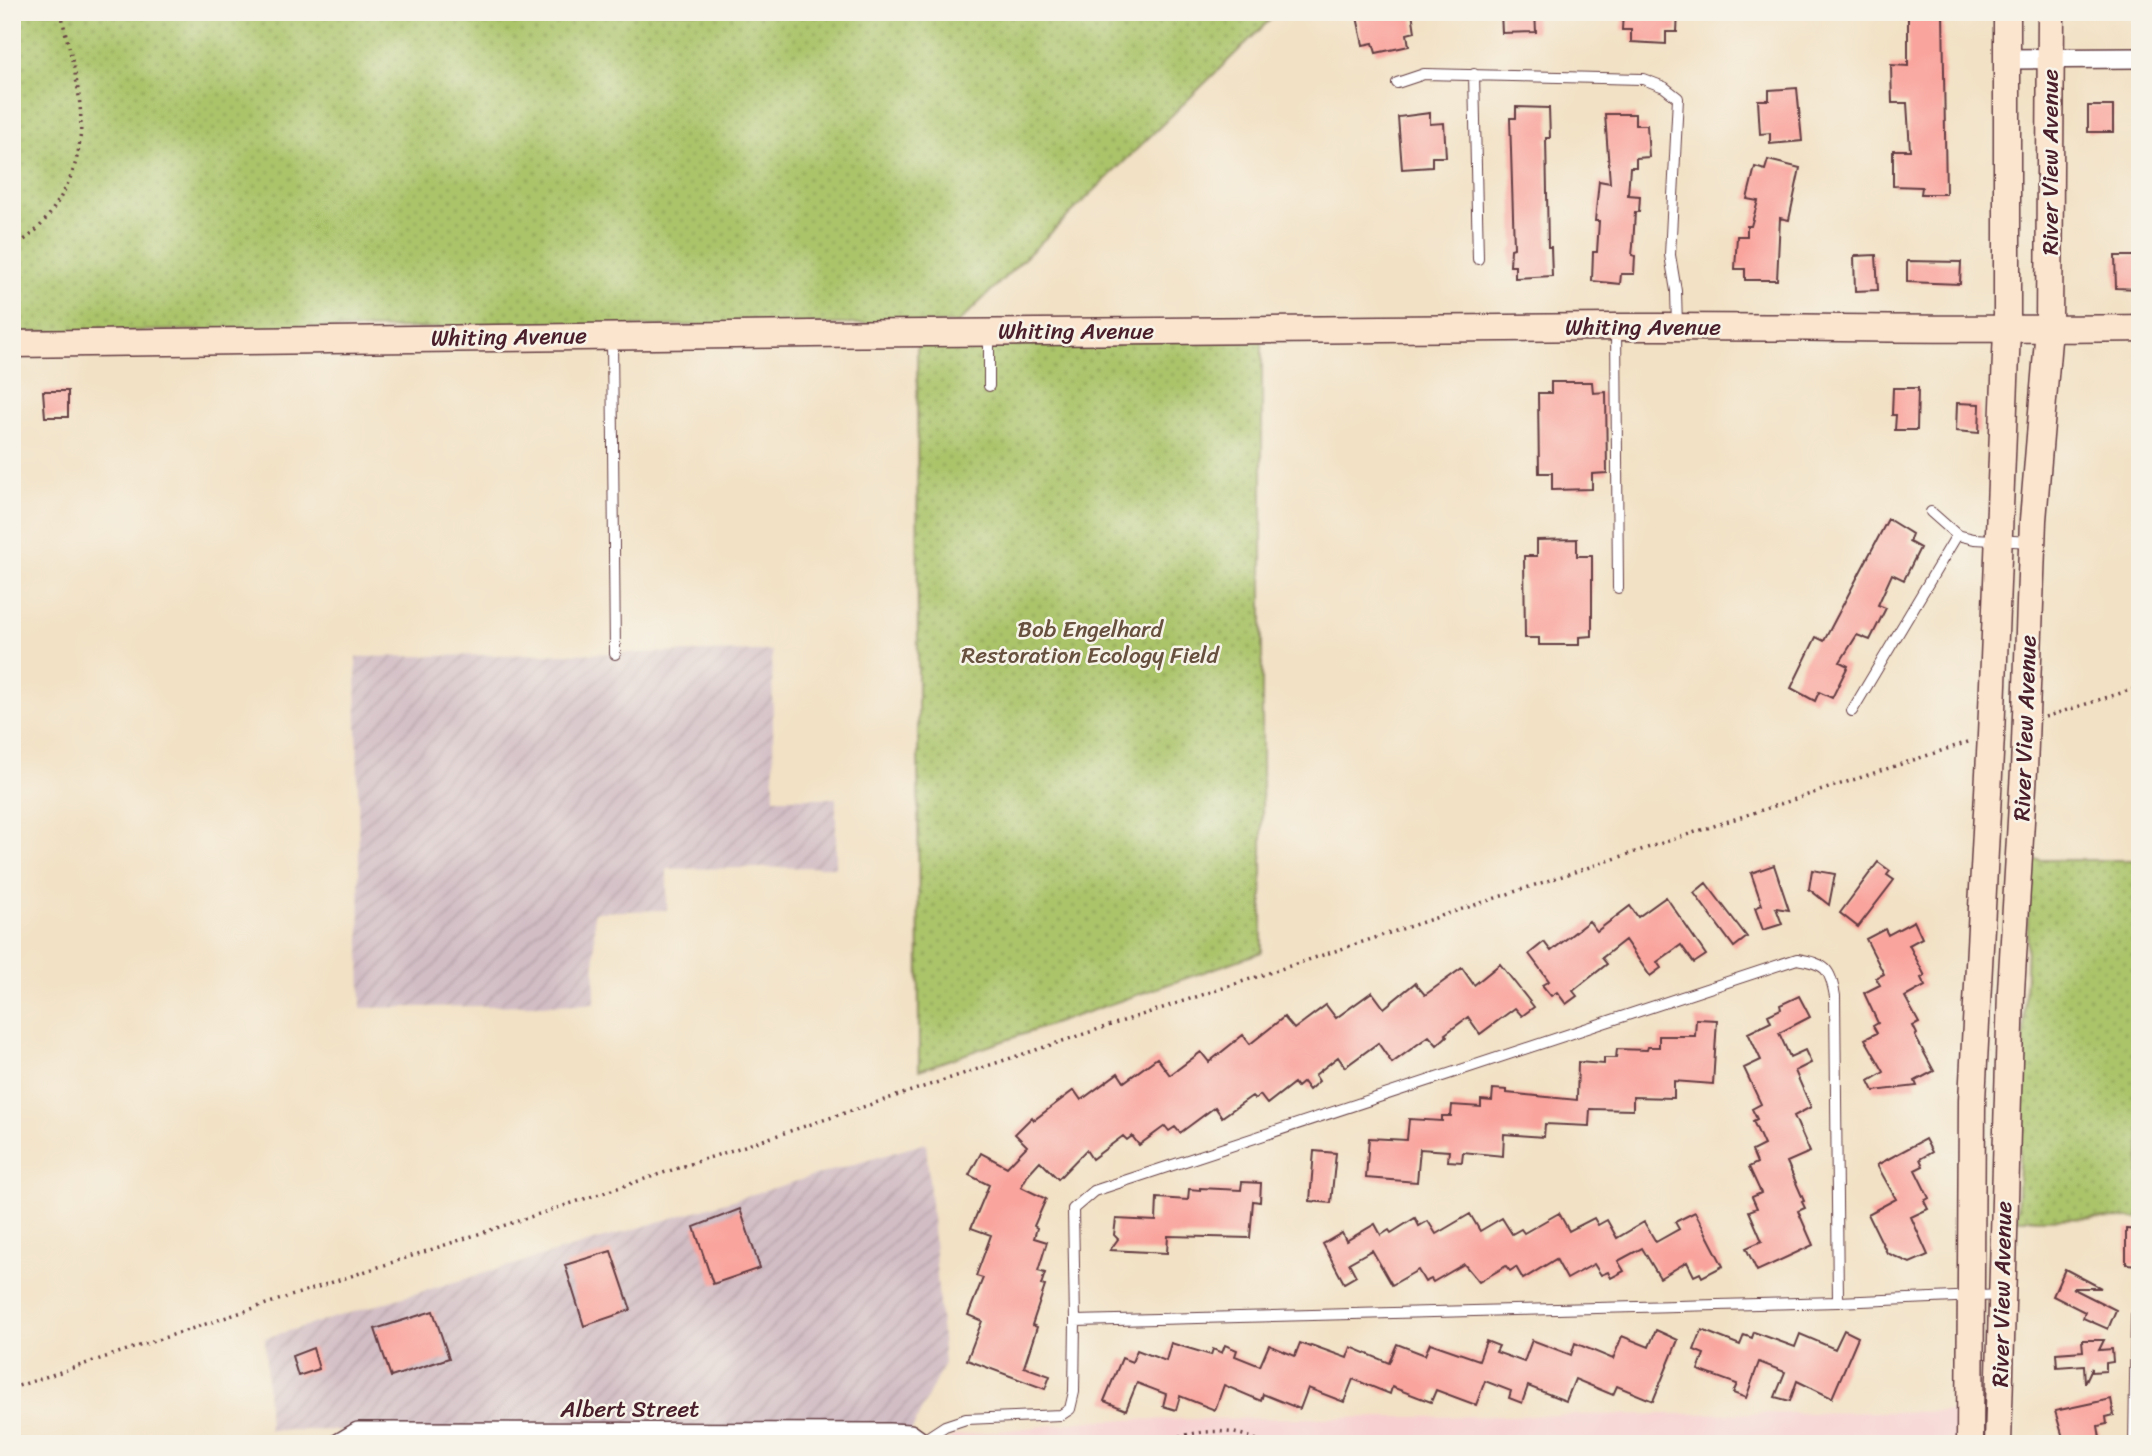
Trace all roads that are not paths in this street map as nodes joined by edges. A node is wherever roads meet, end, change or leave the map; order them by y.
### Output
1 (2007, 12) edge
2 (2051, 12) edge
3 (2140, 58) edge
4 (2007, 59) junction
5 (2051, 59) junction
6 (1474, 74) junction
7 (1397, 83) dead end
8 (1478, 259) dead end
9 (1616, 327) junction
10 (1677, 327) junction
11 (2049, 328) junction
12 (2140, 328) edge
13 (2007, 330) junction
14 (989, 331) junction
15 (612, 335) junction
16 (12, 344) edge
17 (989, 386) dead end
18 (1931, 512) dead end
19 (1958, 535) junction
20 (2000, 541) junction
21 (2032, 542) junction
22 (1618, 588) dead end
23 (615, 654) dead end
24 (1852, 711) dead end
25 (2003, 1295) junction
26 (1970, 1298) junction
27 (1838, 1302) junction
28 (2140, 1309) edge
29 (1075, 1321) junction
30 (636, 1439) edge
31 (923, 1442) edge
32 (339, 1443) edge
33 (1970, 1444) edge
34 (1998, 1444) edge
35 (2134, 1444) edge

1 - 4 main road, River View Avenue
2 - 5 main road, River View Avenue
3 - 5 street
4 - 5 street
4 - 13 main road, River View Avenue
5 - 11 main road, River View Avenue
6 - 7 lane
6 - 8 lane
6 - 10 lane
9 - 10 main road, Whiting Avenue
9 - 14 main road, Whiting Avenue
9 - 22 lane
10 - 13 main road, Whiting Avenue
11 - 12 main road, Whiting Avenue
11 - 13 main road, Whiting Avenue
11 - 21 main road, River View Avenue
13 - 20 main road, River View Avenue
14 - 15 main road, Whiting Avenue
14 - 17 lane
15 - 16 main road, Whiting Avenue
15 - 23 lane
18 - 19 lane
19 - 20 lane
19 - 24 lane
20 - 21 lane
20 - 26 main road, River View Avenue
21 - 25 main road, River View Avenue
25 - 26 lane
25 - 34 main road, River View Avenue
26 - 27 lane
26 - 33 main road, River View Avenue
27 - 29 lane
27 - 29 lane
28 - 35 lane
29 - 31 lane
30 - 31 street, Albert Street
30 - 32 street, Albert Street

